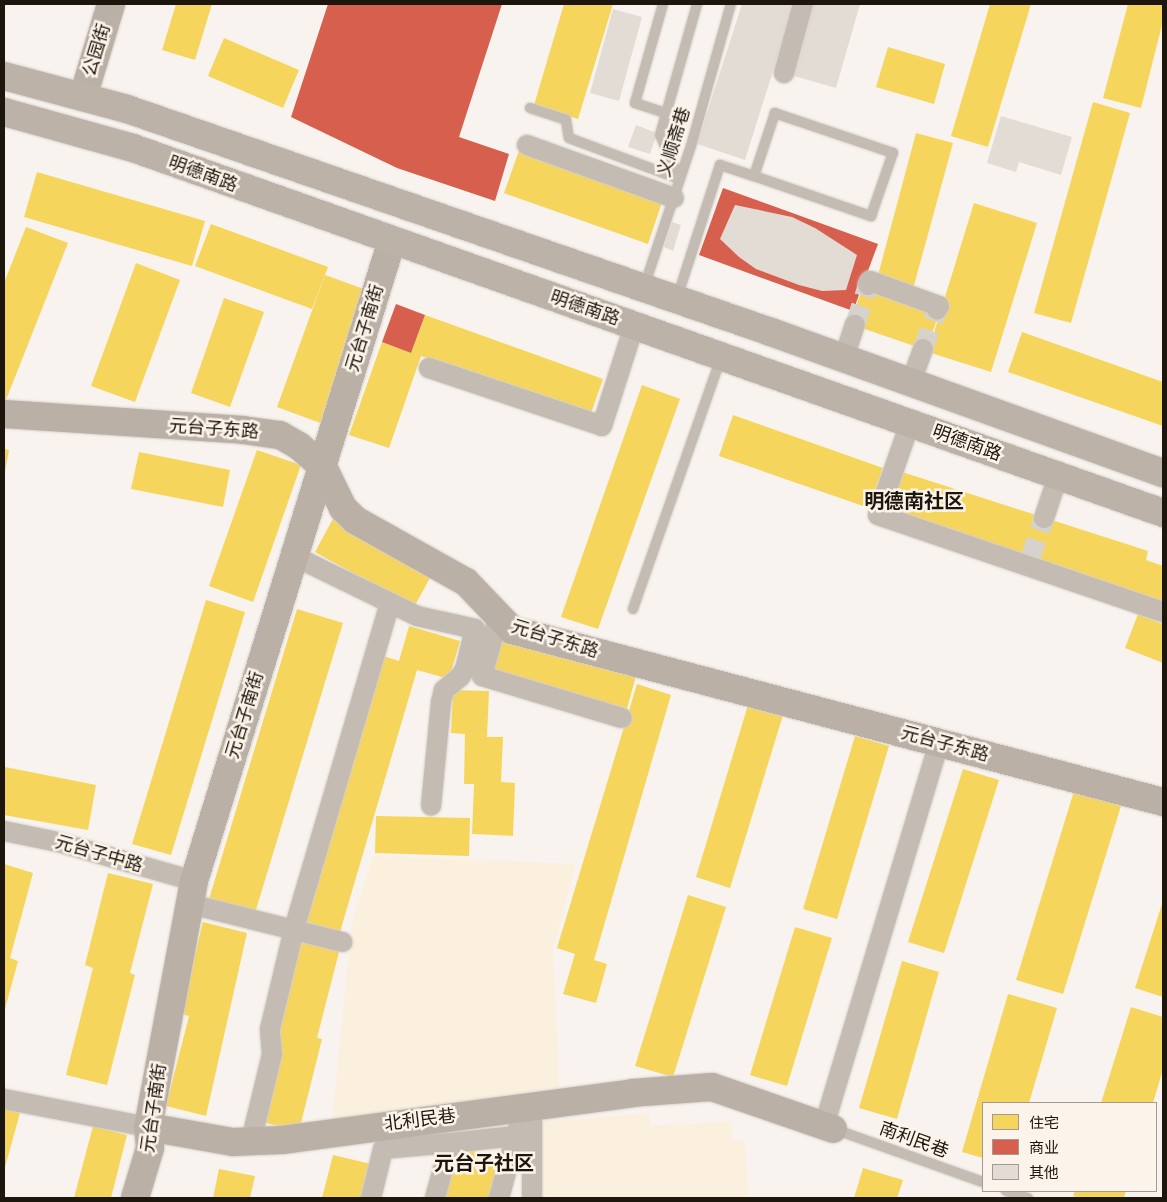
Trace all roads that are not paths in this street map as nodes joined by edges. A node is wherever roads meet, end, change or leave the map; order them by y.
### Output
1 (111, 4) edge
2 (663, 4) edge
3 (697, 4) edge
4 (731, 4) edge
5 (803, 4) edge
6 (784, 72) dead end
7 (4, 76) edge
8 (82, 97) junction
9 (530, 108) dead end
10 (4, 112) edge
11 (666, 113) junction
12 (527, 145) dead end
13 (754, 176) junction
14 (680, 179) junction
15 (674, 198) junction
16 (392, 240) junction
17 (868, 285) dead end
18 (644, 288) junction
19 (676, 299) junction
20 (937, 310) dead end
21 (855, 325) tunnel mouth
22 (634, 326) junction
23 (923, 349) tunnel mouth
24 (722, 356) junction
25 (844, 358) junction
26 (429, 368) dead end
27 (911, 382) junction
28 (4, 414) edge
29 (910, 423) junction
30 (324, 467) junction
31 (1163, 473) edge
32 (1058, 476) junction
33 (1163, 513) edge
34 (1044, 518) tunnel mouth
35 (294, 556) junction
36 (390, 603) junction
37 (634, 609) dead end
38 (1163, 612) edge
39 (485, 616) junction
40 (622, 718) dead end
41 (939, 742) junction
42 (1163, 802) edge
43 (431, 806) dead end
44 (4, 831) edge
45 (192, 892) junction
46 (294, 929) junction
47 (342, 942) dead end
48 (4, 1099) edge
49 (528, 1106) junction
50 (148, 1127) junction
51 (829, 1128) junction
52 (516, 1136) junction
53 (251, 1141) junction
54 (450, 1143) junction
55 (982, 1182) edge
56 (1009, 1192) edge
57 (135, 1198) edge
58 (371, 1198) edge
59 (435, 1198) edge
60 (499, 1198) edge
61 (532, 1198) edge
62 (1028, 1198) edge

1 - 8 street, 公园街
2 - 11 lane
3 - 11 lane
4 - 14 lane, 义顺斋巷
5 - 6 street
7 - 8 main road, 明德南路
8 - 18 main road, 明德南路
9 - 14 lane
10 - 16 main road, 明德南路
11 - 14 lane
12 - 15 street
13 - 13 lane
13 - 19 lane
14 - 15 lane, 义顺斋巷
15 - 18 lane, 义顺斋巷
16 - 22 main road, 明德南路
16 - 30 street, 元台子南街
17 - 20 street
18 - 19 main road, 明德南路
19 - 25 main road, 明德南路
21 - 25 street
22 - 24 main road, 明德南路
22 - 26 street
23 - 27 street
24 - 29 main road, 明德南路
24 - 37 lane
25 - 27 main road, 明德南路
27 - 31 main road, 明德南路
28 - 30 street, 元台子东路
29 - 32 main road, 明德南路
29 - 38 street
30 - 35 street, 元台子南街
30 - 39 street, 元台子东路
32 - 33 main road, 明德南路
32 - 34 street
35 - 36 street
35 - 45 street, 元台子南街
36 - 39 street
36 - 46 street
39 - 40 street
39 - 41 street, 元台子东路
39 - 43 street
41 - 42 street, 元台子东路
41 - 51 street
44 - 45 street, 元台子中路
45 - 46 street, 元台子中路
45 - 50 street, 元台子南街
46 - 47 street, 元台子中路
46 - 53 street
48 - 50 street, 北利民巷
49 - 51 street, 北利民巷
49 - 52 street
49 - 53 street, 北利民巷
49 - 61 street
50 - 53 street, 北利民巷
50 - 57 street, 元台子南街
51 - 55 lane, 南利民巷
52 - 54 street
52 - 60 street
54 - 58 street
54 - 59 street
56 - 62 lane

